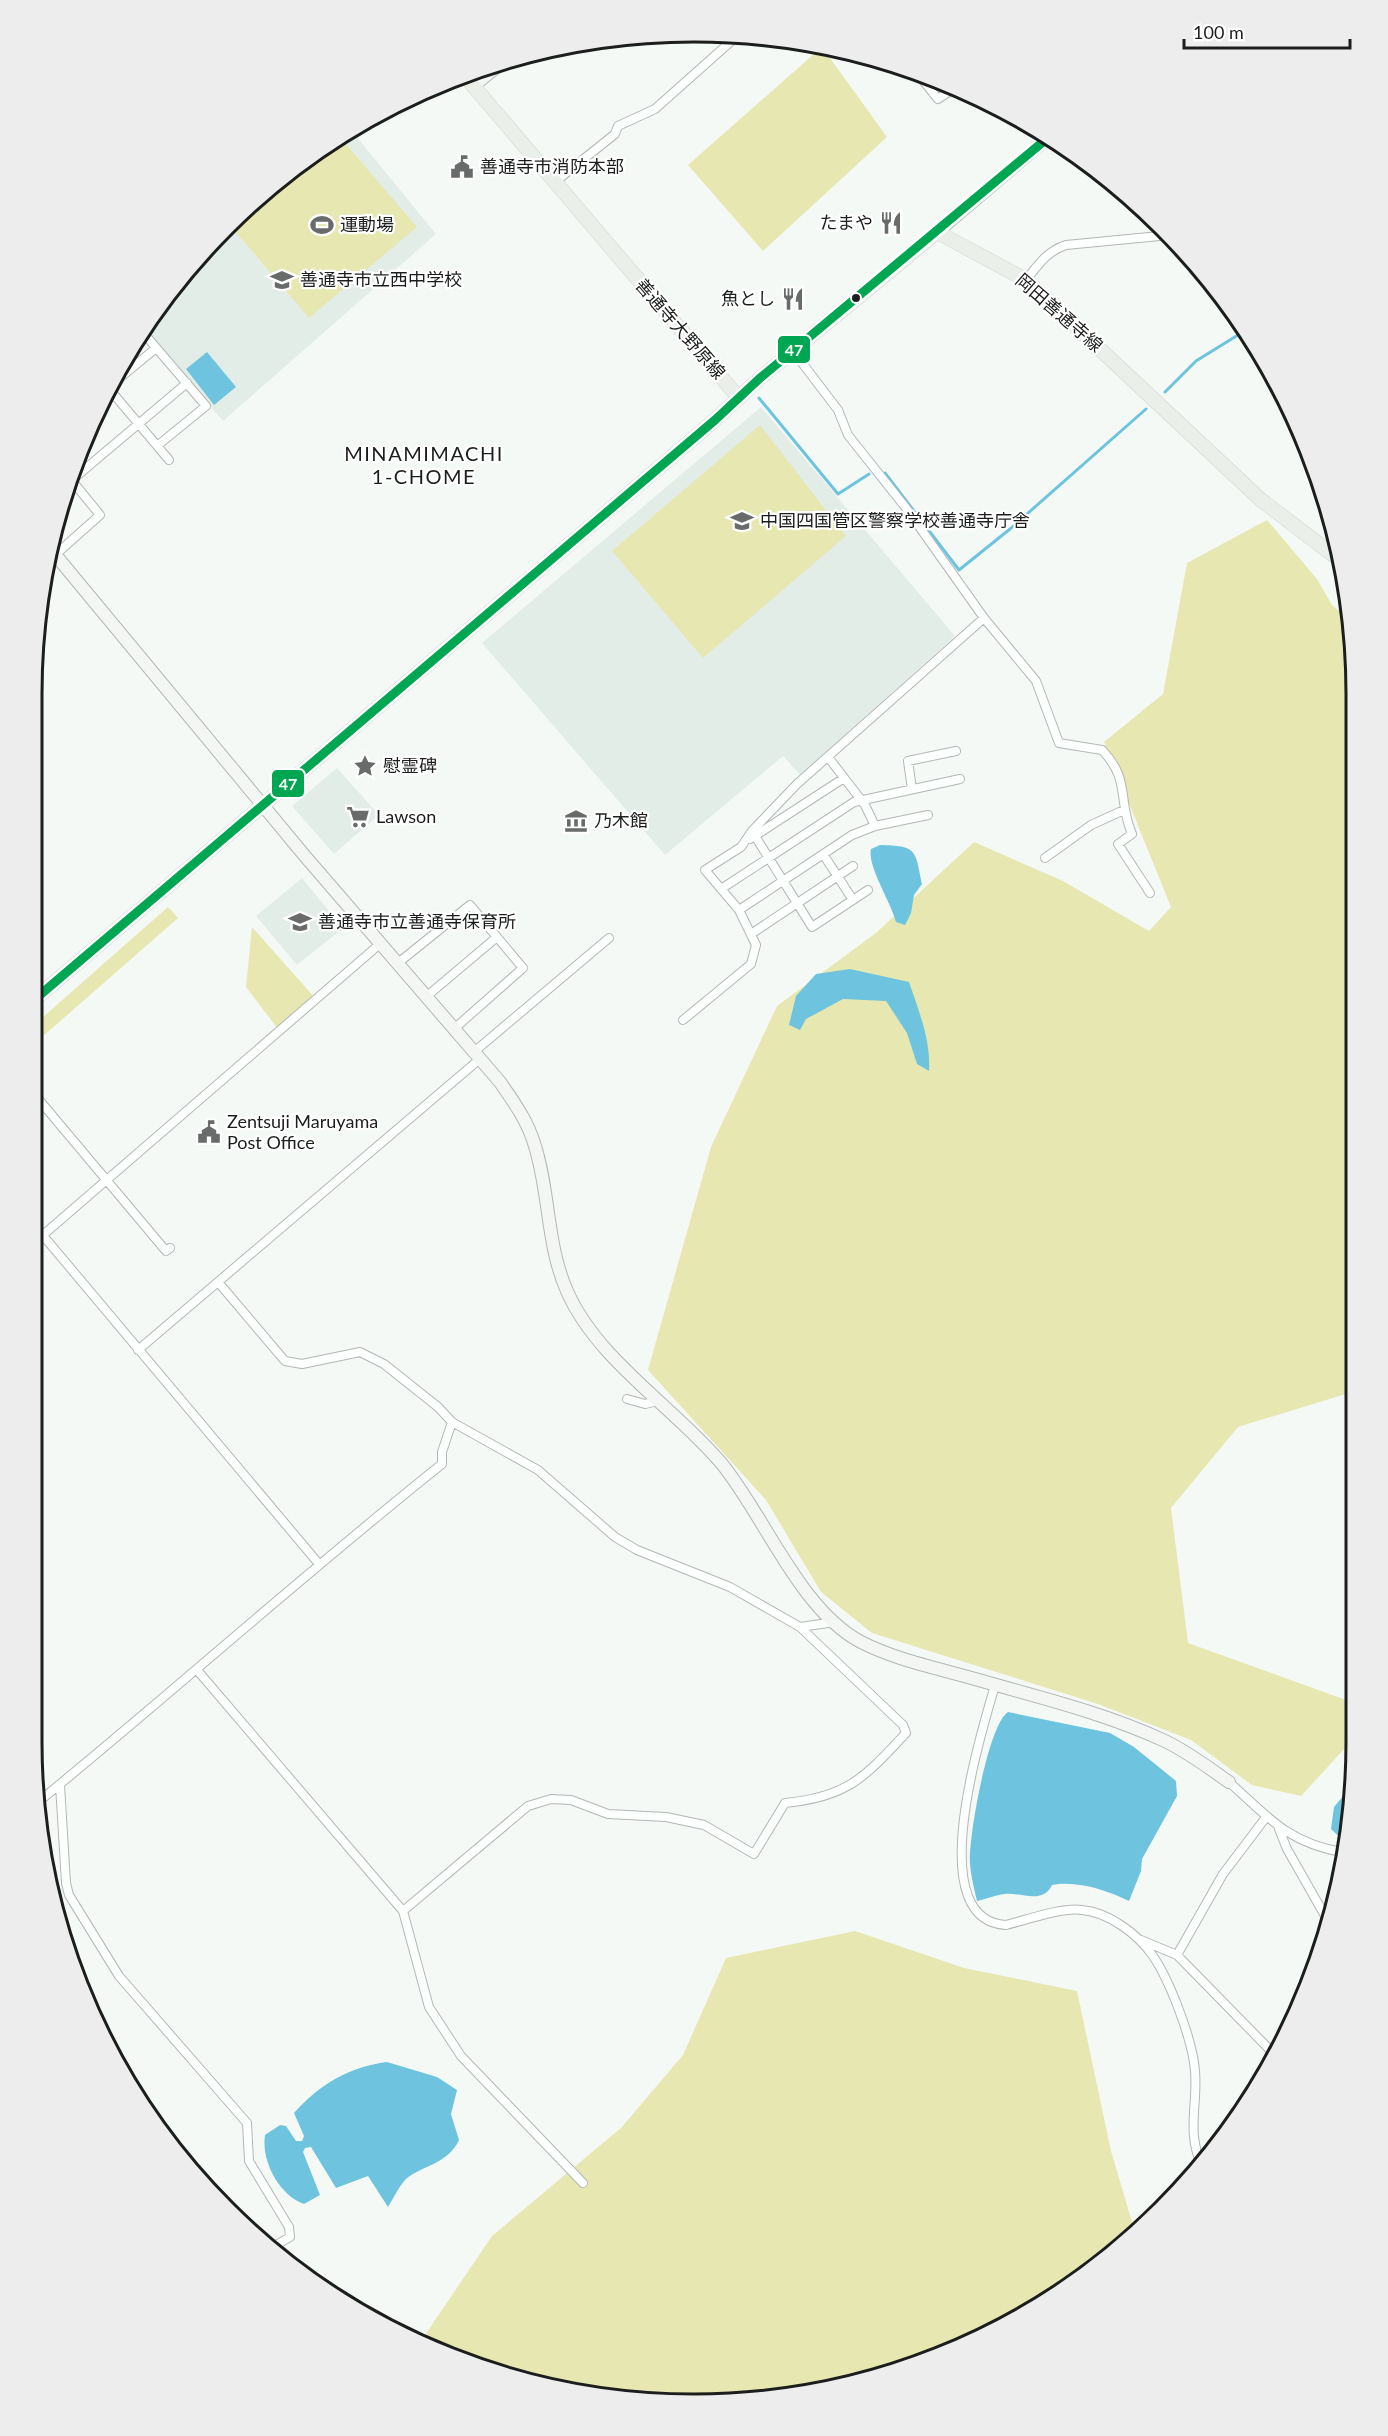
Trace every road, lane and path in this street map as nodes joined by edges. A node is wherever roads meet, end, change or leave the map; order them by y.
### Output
1 (729, 43) edge
2 (484, 77) edge
3 (470, 82) edge
4 (473, 86) junction
5 (927, 86) edge
6 (947, 93) edge
7 (1042, 143) edge
8 (555, 183) junction
9 (937, 232) junction
10 (1158, 236) edge
11 (1026, 280) junction
12 (148, 338) edge
13 (156, 348) junction
14 (793, 351) junction
15 (127, 372) edge
16 (187, 383) junction
17 (115, 395) edge
18 (739, 398) junction
19 (140, 424) junction
20 (157, 446) junction
21 (169, 460) dead end
22 (83, 468) edge
23 (76, 486) edge
24 (59, 549) edge
25 (1330, 552) edge
26 (57, 557) edge
27 (984, 618) junction
28 (956, 752) dead end
29 (828, 757) junction
30 (844, 778) junction
31 (960, 779) dead end
32 (912, 789) junction
33 (861, 800) junction
34 (264, 805) junction
35 (1124, 810) junction
36 (928, 814) dead end
37 (875, 826) junction
38 (755, 836) junction
39 (745, 842) junction
40 (823, 854) junction
41 (770, 858) junction
42 (1045, 858) dead end
43 (853, 866) dead end
44 (837, 876) junction
45 (785, 880) junction
46 (721, 889) junction
47 (868, 890) dead end
48 (1150, 893) dead end
49 (853, 900) junction
50 (798, 903) junction
51 (739, 910) junction
52 (751, 934) junction
53 (497, 937) junction
54 (609, 938) dead end
55 (381, 944) junction
56 (398, 963) junction
57 (42, 993) edge
58 (427, 996) junction
59 (683, 1020) dead end
60 (455, 1028) junction
61 (478, 1054) junction
62 (42, 1104) edge
63 (108, 1180) junction
64 (43, 1235) joint
65 (170, 1248) dead end
66 (218, 1282) junction
67 (138, 1350) junction
68 (627, 1399) dead end
69 (658, 1401) junction
70 (452, 1422) junction
71 (319, 1564) junction
72 (835, 1622) junction
73 (800, 1627) junction
74 (197, 1670) junction
75 (995, 1684) junction
76 (1229, 1782) joint
77 (60, 1785) junction
78 (44, 1797) edge
79 (1267, 1816) junction
80 (1279, 1829) junction
81 (1336, 1850) edge
82 (403, 1911) junction
83 (1323, 1913) edge
84 (1137, 1939) junction
85 (1177, 1955) junction
86 (1269, 2049) edge
87 (1199, 2154) edge
88 (583, 2183) dead end
89 (278, 2244) edge

1 - 8 street
2 - 4 street
3 - 4 main road, 善通寺大野原線
4 - 8 main road, 善通寺大野原線
5 - 6 street
7 - 9 street
8 - 18 main road, 善通寺大野原線
9 - 11 main road, 岡田善通寺線
9 - 14 main road
10 - 11 street
11 - 25 main road, 岡田善通寺線
12 - 13 street
13 - 15 street
13 - 16 street
14 - 18 main road
14 - 27 street
16 - 19 street
16 - 20 street
17 - 19 street
18 - 34 main road
19 - 20 street
19 - 22 street
20 - 21 street
23 - 24 street
26 - 34 street
27 - 29 street
27 - 35 street
28 - 32 street
29 - 30 street
29 - 39 street
30 - 33 street
30 - 38 street
31 - 32 street
32 - 33 street
33 - 37 street
33 - 41 street
34 - 55 street
34 - 57 main road
35 - 42 street
35 - 48 street
36 - 37 street
37 - 40 street
38 - 39 street
38 - 41 street
39 - 46 street
40 - 44 street
40 - 45 street
41 - 45 street
41 - 46 street
43 - 44 street
44 - 49 street
44 - 50 street
45 - 50 street
45 - 51 street
46 - 51 street
47 - 49 street
49 - 50 street
50 - 52 street
51 - 52 street
52 - 59 street
53 - 56 street
53 - 58 street
53 - 60 street
54 - 61 street
55 - 56 street
55 - 63 street
56 - 58 street
58 - 60 street
60 - 61 street
61 - 66 street
61 - 69 street
62 - 63 street
63 - 64 street
63 - 65 street
64 - 67 street
66 - 67 street
66 - 70 street
67 - 71 street
68 - 69 street
69 - 72 street
70 - 71 street
70 - 73 street
71 - 74 street
72 - 73 street
72 - 75 street
73 - 82 street
74 - 77 street
74 - 82 street
75 - 76 street
75 - 84 street
76 - 79 street
77 - 78 street
77 - 89 street
79 - 80 street
79 - 85 street
80 - 81 street
80 - 83 street
82 - 88 street
84 - 85 street
84 - 87 street
85 - 86 street

